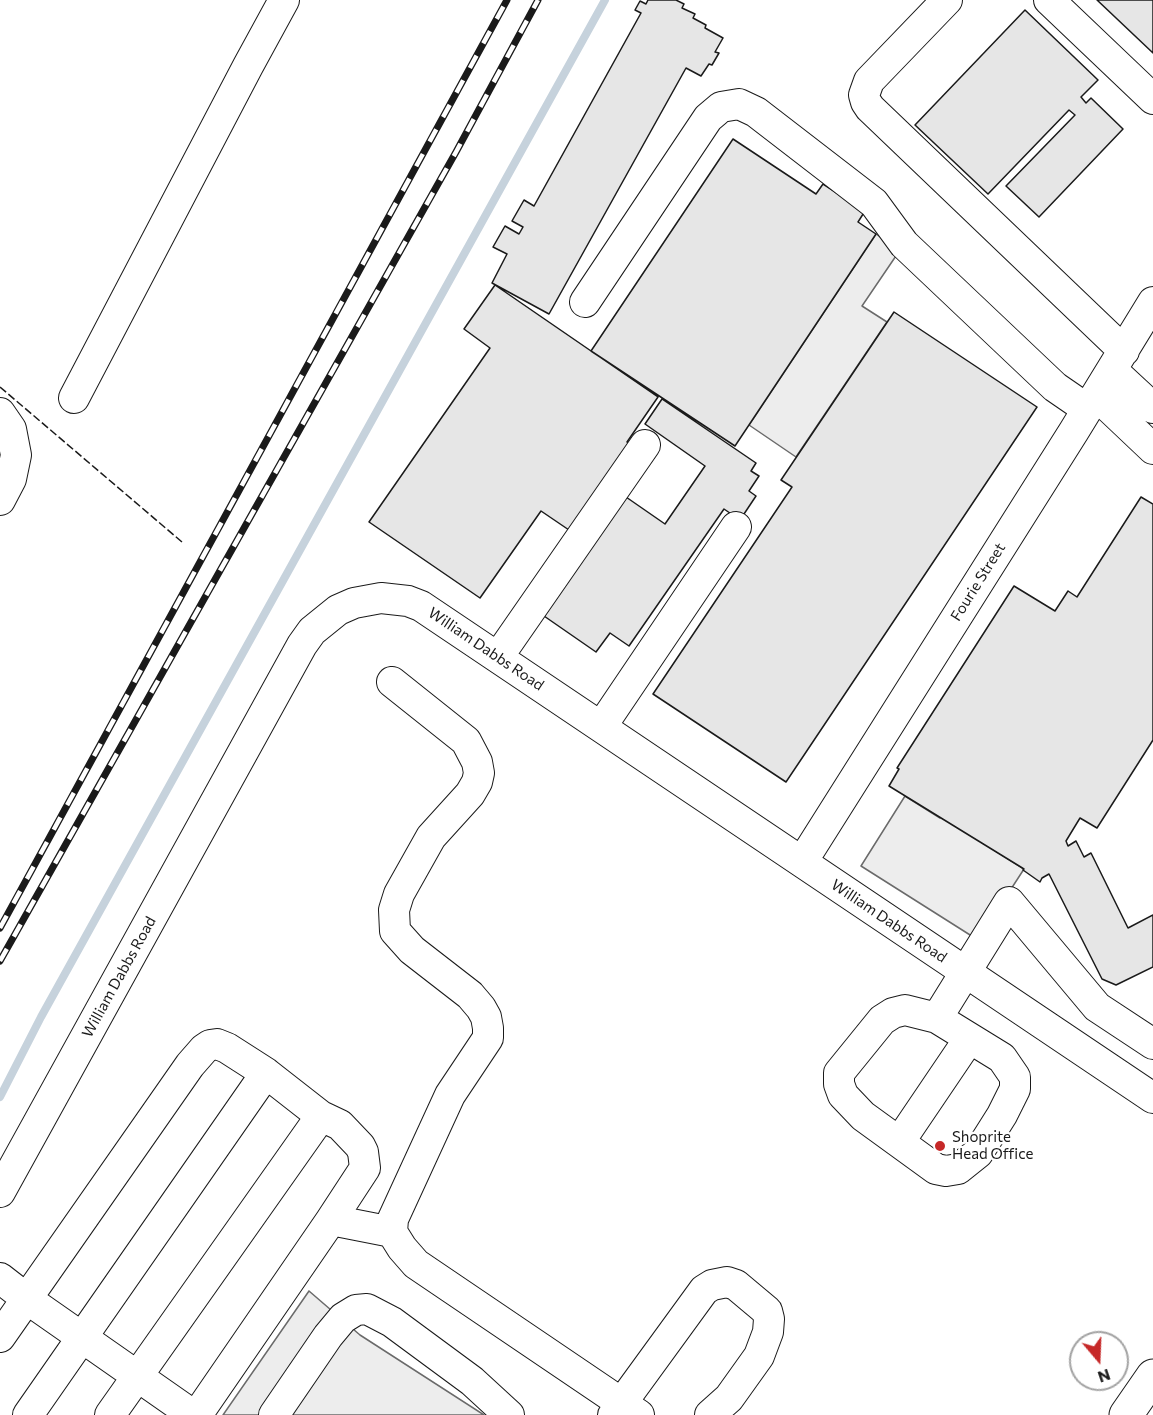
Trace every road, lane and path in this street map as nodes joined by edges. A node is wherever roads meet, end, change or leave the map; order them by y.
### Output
1 (284, 0) edge
2 (947, 0) edge
3 (1049, 0) edge
4 (1153, 99) edge
5 (1153, 302) edge
6 (585, 303) dead end
7 (1118, 360) junction
8 (74, 398) dead end
9 (1092, 402) junction
10 (1153, 408) edge
11 (0, 413) edge
12 (645, 445) dead end
13 (1153, 449) edge
14 (0, 500) edge
15 (735, 527) dead end
16 (498, 657) junction
17 (392, 682) dead end
18 (601, 727) junction
19 (802, 861) junction
20 (964, 972) junction
21 (937, 1018) junction
22 (969, 1039) junction
23 (1153, 1044) edge
24 (266, 1074) junction
25 (1153, 1098) edge
26 (321, 1116) junction
27 (900, 1141) junction
28 (0, 1192) edge
29 (331, 1220) junction
30 (392, 1232) junction
31 (0, 1278) edge
32 (27, 1299) junction
33 (0, 1337) edge
34 (81, 1337) junction
35 (136, 1376) junction
36 (1153, 1376) edge
37 (624, 1411) edge
38 (28, 1415) edge
39 (110, 1415) edge
40 (195, 1415) edge
41 (274, 1415) edge
42 (509, 1415) edge
43 (710, 1415) edge
44 (1126, 1415) edge

1 - 8 street
2 - 7 street
3 - 4 street
5 - 7 street, Fourie Street
6 - 9 street
7 - 9 street, Fourie Street
7 - 10 street
9 - 13 street
9 - 19 street, Fourie Street
11 - 14 street
12 - 16 street
15 - 18 street
16 - 18 street, William Dabbs Road
16 - 28 street, William Dabbs Road
17 - 30 street
18 - 19 street, William Dabbs Road
19 - 20 street, William Dabbs Road
20 - 21 street
20 - 23 street
20 - 25 street, William Dabbs Road
21 - 22 street
21 - 27 street
22 - 27 street
22 - 27 street
24 - 26 street
24 - 32 street
24 - 34 street
26 - 29 street
26 - 35 street
29 - 30 street
29 - 40 street
30 - 37 street
31 - 32 street
32 - 33 street
32 - 34 street
34 - 35 street
34 - 38 street
35 - 39 street
35 - 40 street
36 - 44 main road
37 - 43 street
41 - 42 street

